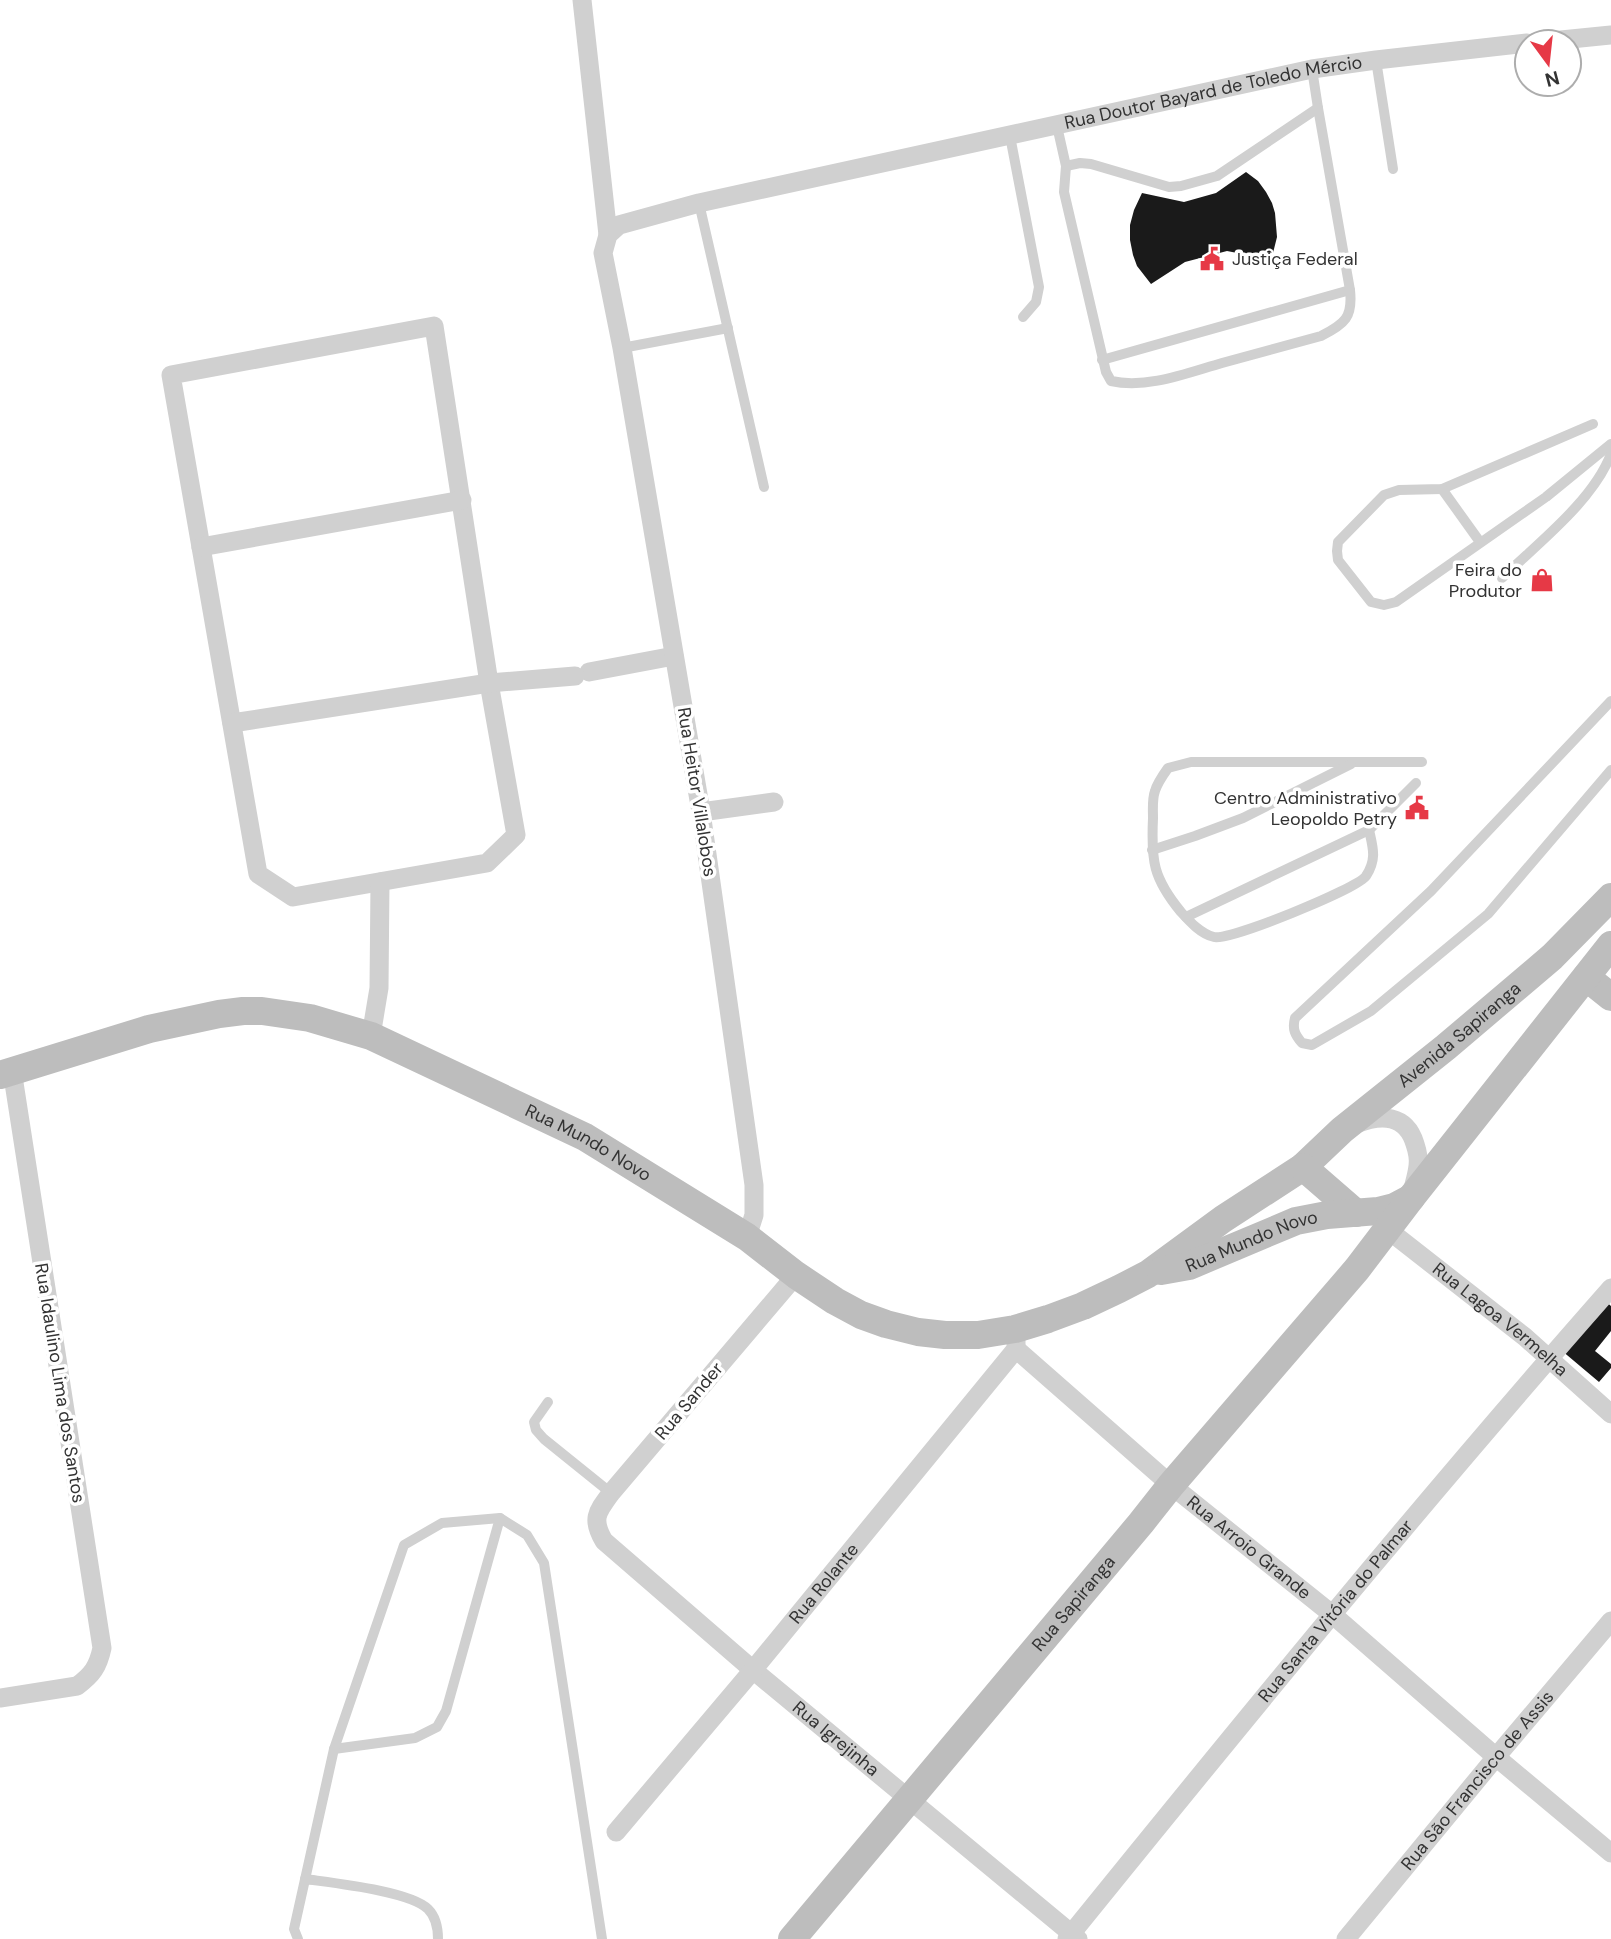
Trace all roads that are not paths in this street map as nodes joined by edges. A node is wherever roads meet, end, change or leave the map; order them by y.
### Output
1 (582, 0) edge
2 (1611, 35) edge
3 (1583, 38) edge
4 (1513, 45) edge
5 (1376, 60) junction
6 (1312, 69) junction
7 (1318, 108) junction
8 (1057, 126) junction
9 (1010, 135) junction
10 (1066, 166) junction
11 (1393, 169) dead end
12 (699, 204) junction
13 (608, 235) junction
14 (1350, 290) junction
15 (1023, 317) dead end
16 (728, 328) junction
17 (622, 348) junction
18 (1102, 360) junction
19 (1593, 424) dead end
20 (1611, 444) edge
21 (1611, 454) edge
22 (765, 487) dead end
23 (1442, 489) junction
24 (462, 500) junction
25 (1480, 542) junction
26 (201, 547) junction
27 (1502, 578) dead end
28 (674, 656) junction
29 (489, 683) junction
30 (1611, 701) edge
31 (232, 723) junction
32 (1355, 762) junction
33 (1422, 762) dead end
34 (1611, 770) edge
35 (1416, 783) dead end
36 (774, 802) dead end
37 (701, 812) junction
38 (1369, 830) junction
39 (1152, 850) junction
40 (380, 882) junction
41 (1611, 897) edge
42 (1186, 917) junction
43 (1611, 945) edge
44 (1586, 977) junction
45 (1611, 997) edge
46 (371, 1036) junction
47 (6, 1073) edge
48 (1342, 1130) junction
49 (1303, 1167) junction
50 (1411, 1198) junction
51 (1356, 1213) junction
52 (1387, 1229) junction
53 (747, 1237) junction
54 (1357, 1269) junction
55 (1148, 1274) junction
56 (796, 1275) junction
57 (1611, 1288) edge
58 (1016, 1339) junction
59 (1549, 1359) junction
60 (548, 1402) dead end
61 (1611, 1414) edge
62 (1171, 1485) junction
63 (611, 1493) junction
64 (500, 1518) junction
65 (599, 1532) joint
66 (1333, 1615) junction
67 (1611, 1621) edge
68 (753, 1670) junction
69 (0, 1698) edge
70 (334, 1749) junction
71 (1496, 1757) junction
72 (910, 1799) junction
73 (616, 1832) dead end
74 (1611, 1853) edge
75 (305, 1879) junction
76 (1072, 1937) edge
77 (298, 1939) edge
78 (438, 1939) edge
79 (602, 1939) edge
80 (792, 1939) edge
81 (1346, 1939) edge

1 - 13 street, Rua Heitor Villalobos
2 - 3 street
4 - 5 street, Rua Doutor Bayard de Toledo Mércio
5 - 6 street, Rua Doutor Bayard de Toledo Mércio
5 - 11 lane
6 - 7 lane
6 - 8 street, Rua Doutor Bayard de Toledo Mércio
7 - 10 lane
7 - 14 lane
8 - 9 street, Rua Doutor Bayard de Toledo Mércio
8 - 10 lane
9 - 12 street, Rua Doutor Bayard de Toledo Mércio
9 - 15 lane
10 - 18 lane
12 - 13 street, Rua Doutor Bayard de Toledo Mércio
12 - 16 lane
13 - 17 street, Rua Heitor Villalobos
14 - 18 lane
14 - 18 lane
16 - 17 lane
16 - 22 lane
17 - 28 street, Rua Heitor Villalobos
19 - 23 lane
20 - 25 lane
21 - 27 lane
23 - 25 lane
23 - 25 lane
24 - 26 street
24 - 26 street
24 - 29 street
26 - 31 street
28 - 29 street
28 - 37 street, Rua Heitor Villalobos
29 - 31 street
29 - 40 street
30 - 34 lane
31 - 40 street
32 - 33 lane
32 - 39 lane
32 - 39 lane
35 - 38 lane
36 - 37 street
37 - 53 street, Rua Heitor Villalobos
38 - 42 lane
38 - 42 lane
39 - 42 lane
40 - 46 street
41 - 48 main road, Avenida Sapiranga
43 - 44 main road
44 - 45 main road
44 - 50 main road
46 - 47 main road, Rua Mundo Novo
46 - 53 main road, Rua Mundo Novo
47 - 69 street, Rua Idaulino Lima dos Santos
48 - 49 main road, Avenida Sapiranga
48 - 50 street
49 - 51 main road
49 - 55 main road, Rua Mundo Novo
50 - 51 main road
50 - 52 main road, Rua Sapiranga
51 - 54 main road
51 - 55 main road, Rua Mundo Novo
52 - 54 main road, Rua Sapiranga
52 - 59 street, Rua Lagoa Vermelha
53 - 56 main road, Rua Mundo Novo
54 - 62 main road, Rua Sapiranga
55 - 58 main road, Rua Mundo Novo
56 - 58 main road, Rua Mundo Novo
56 - 63 street, Rua Sander
57 - 59 street, Rua Santa Vitória do Palmar
58 - 62 street, Rua Arroio Grande
58 - 68 street, Rua Rolante
59 - 61 street, Rua Lagoa Vermelha
59 - 66 street, Rua Santa Vitória do Palmar
60 - 63 lane
62 - 66 street, Rua Arroio Grande
62 - 72 main road, Rua Sapiranga
63 - 65 street, Rua Sander
64 - 70 lane
64 - 70 lane
64 - 79 lane
65 - 68 street, Rua Igrejinha
66 - 71 street, Rua Arroio Grande
66 - 76 street, Rua Santa Vitória do Palmar
67 - 71 street, Rua São Francisco de Assis
68 - 72 street, Rua Igrejinha
68 - 73 street, Rua Rolante
70 - 75 lane
71 - 74 street, Rua Arroio Grande
71 - 81 street, Rua São Francisco de Assis
72 - 76 street, Rua Igrejinha
72 - 80 main road, Rua Sapiranga
75 - 77 lane
75 - 78 lane

